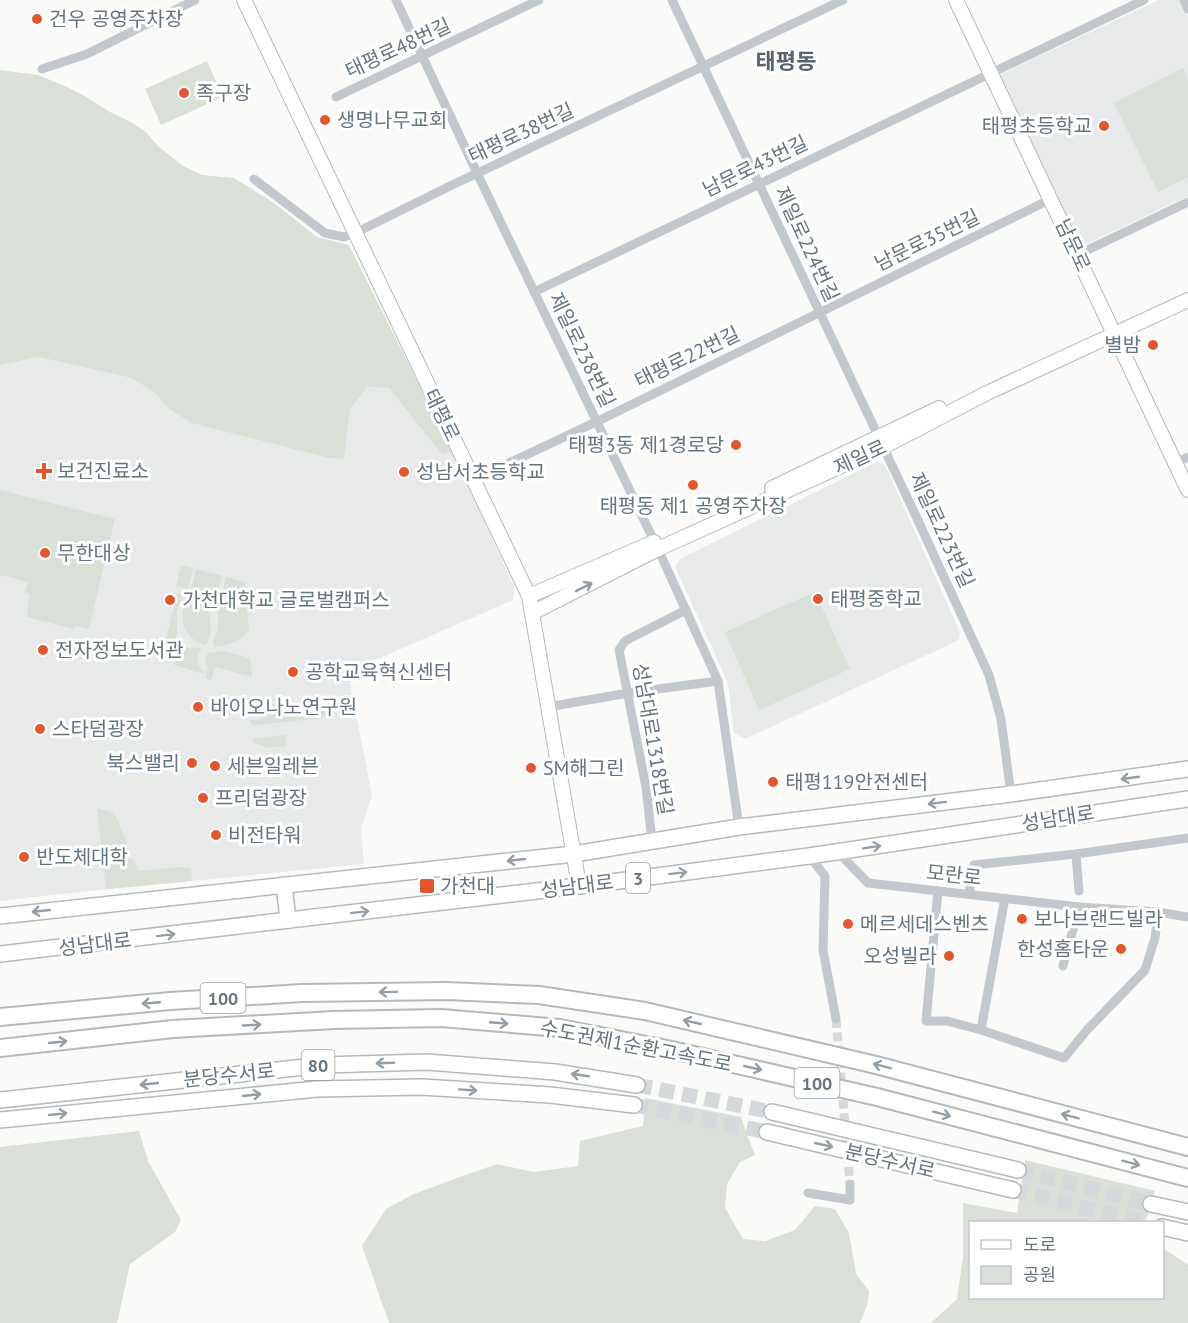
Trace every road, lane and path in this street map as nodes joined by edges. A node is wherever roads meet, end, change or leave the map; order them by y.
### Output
1 (195, 0) edge
2 (244, 0) edge
3 (396, 0) edge
4 (539, 0) edge
5 (672, 0) edge
6 (843, 0) edge
7 (956, 0) edge
8 (1144, 0) edge
9 (1184, 0) edge
10 (1129, 3) edge
11 (1188, 9) edge
12 (422, 56) junction
13 (703, 67) junction
14 (42, 69) dead end
15 (991, 72) junction
16 (336, 97) dead end
17 (477, 173) junction
18 (254, 179) dead end
19 (758, 184) junction
20 (1051, 199) junction
21 (1188, 202) edge
22 (355, 233) junction
23 (1077, 255) junction
24 (534, 292) junction
25 (1188, 292) edge
26 (1188, 300) edge
27 (819, 313) junction
28 (1112, 331) junction
29 (596, 422) junction
30 (881, 442) junction
31 (1188, 457) edge
32 (1175, 463) junction
33 (473, 480) junction
34 (1188, 490) edge
35 (656, 546) junction
36 (529, 596) junction
37 (687, 610) junction
38 (532, 613) junction
39 (718, 681) junction
40 (628, 693) junction
41 (548, 707) junction
42 (1188, 769) edge
43 (1011, 794) junction
44 (1188, 799) edge
45 (739, 827) junction
46 (1188, 838) edge
47 (652, 841) junction
48 (838, 852) junction
49 (574, 854) junction
50 (1076, 854) junction
51 (809, 856) junction
52 (284, 885) junction
53 (579, 885) junction
54 (938, 891) junction
55 (1079, 891) dead end
56 (969, 894) junction
57 (1005, 898) junction
58 (1079, 907) junction
59 (1158, 912) junction
60 (0, 916) edge
61 (1188, 917) edge
62 (288, 920) junction
63 (0, 954) edge
64 (1063, 966) dead end
65 (0, 1017) edge
66 (836, 1019) tunnel mouth
67 (981, 1030) junction
68 (0, 1048) edge
69 (637, 1084) tunnel mouth
70 (0, 1100) edge
71 (634, 1105) tunnel mouth
72 (772, 1112) tunnel mouth
73 (0, 1120) edge
74 (767, 1131) tunnel mouth
75 (1188, 1146) edge
76 (1018, 1170) tunnel mouth
77 (1188, 1178) edge
78 (850, 1184) dead end
79 (1013, 1190) tunnel mouth
80 (808, 1193) dead end
81 (1151, 1204) tunnel mouth
82 (1188, 1212) edge
83 (1164, 1227) edge
84 (1188, 1233) edge

1 - 14 street
2 - 22 main road, 태평로
3 - 12 street, 제일로238번길
4 - 12 street, 태평로48번길
5 - 13 street, 제일로224번길
6 - 13 street, 태평로38번길
7 - 15 main road, 남문로
8 - 10 street, 남문로43번길
9 - 11 street
10 - 15 street, 남문로43번길
12 - 16 street, 태평로48번길
12 - 17 street, 제일로238번길
13 - 17 street, 태평로38번길
13 - 19 street, 제일로224번길
15 - 19 street, 남문로43번길
15 - 20 main road, 남문로
17 - 22 street, 태평로38번길
17 - 24 street, 제일로238번길
18 - 22 street
19 - 24 street, 남문로43번길
19 - 27 street, 제일로224번길
20 - 23 main road, 남문로
20 - 27 street, 남문로35번길
21 - 23 street
22 - 33 main road, 태평로
23 - 28 main road, 남문로
24 - 29 street, 제일로238번길
25 - 28 main road, 제일로
26 - 28 main road, 제일로
27 - 29 street, 태평로22번길
27 - 30 street, 제일로224번길
28 - 30 main road, 제일로
28 - 32 main road, 남문로
29 - 33 street, 태평로22번길
29 - 35 street, 제일로238번길
30 - 35 main road, 제일로
30 - 43 street, 제일로223번길
31 - 32 street
32 - 34 main road, 남문로
33 - 36 main road, 태평로
35 - 36 main road, 제일로
35 - 37 street, 제일로238번길
38 -> 35 main road, 제일로
36 - 38 main road, 태평로
37 - 39 street, 제일로238번길
37 - 40 street, 성남대로1318번길
38 - 41 main road, 태평로
39 - 40 street
39 - 45 street, 제일로238번길
40 - 41 street
40 - 47 street, 성남대로1318번길
41 - 49 main road, 태평로
42 -> 43 main road, 성남대로 / 3
43 -> 45 main road, 성남대로 / 3
48 -> 44 main road, 성남대로 / 3
45 - 47 main road, 성남대로 / 3
46 - 50 street
47 - 49 main road, 성남대로 / 3
48 - 51 main road, 성남대로 / 3
48 - 54 street, 모란로
49 -> 52 main road, 성남대로 / 3
49 - 53 main road, 태평로
50 - 55 street
50 - 56 street
53 -> 51 main road, 성남대로 / 3
51 - 66 street
52 -> 60 main road, 성남대로 / 3
52 - 62 main road
62 -> 53 main road, 성남대로 / 3
54 - 56 street, 모란로
54 - 67 street
56 - 57 street, 모란로
57 - 58 street, 모란로
57 - 67 street
58 - 59 street, 모란로
58 - 64 street
59 - 61 street, 모란로
59 - 67 street
63 -> 62 main road, 성남대로 / 3
75 -> 65 highway, 수도권제1순환고속도로 / 100
68 -> 77 highway, 수도권제1순환고속도로 / 100
69 -> 70 main road, 분당수서로 / 80
73 -> 71 main road, 분당수서로 / 80
72 - 76 main road, 분당수서로
74 -> 79 main road, 분당수서로
78 - 80 street
81 - 82 main road
83 - 84 main road

